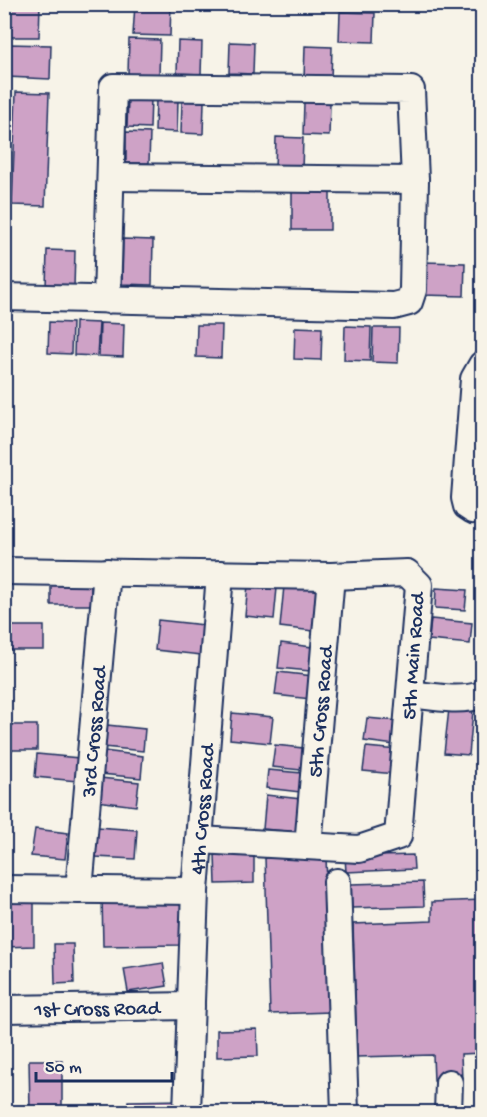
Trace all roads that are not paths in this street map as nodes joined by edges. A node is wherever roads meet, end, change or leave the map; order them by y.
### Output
1 (111, 177) junction
2 (414, 180) junction
3 (4, 297) edge
4 (107, 300) junction
5 (483, 365) edge
6 (483, 505) edge
7 (4, 571) edge
8 (107, 572) junction
9 (220, 574) junction
10 (332, 576) junction
11 (410, 694) junction
12 (483, 695) edge
13 (199, 840) junction
14 (308, 846) junction
15 (337, 882) dead end
16 (4, 889) edge
17 (78, 890) junction
18 (195, 891) junction
19 (191, 1006) junction
20 (4, 1009) edge
21 (448, 1083) dead end
22 (187, 1113) edge
23 (345, 1113) edge
24 (448, 1113) edge

1 - 2 street
1 - 2 street
1 - 4 street
2 - 4 street
3 - 4 street
5 - 6 street
7 - 8 street, 5th Main Road
8 - 9 street, 5th Main Road
8 - 17 street, 3rd Cross Road
9 - 10 street, 5th Main Road
9 - 13 street, 4th Cross Road
10 - 11 street, 5th Main Road
10 - 14 street, 5th Cross Road
11 - 12 street
11 - 14 street, 5th Main Road
13 - 14 street, 5th Main Road
13 - 18 street, 4th Cross Road
15 - 23 street
16 - 17 street, 4th Cross Road
17 - 18 street, 4th Cross Road
18 - 19 street
19 - 20 street, 1st Cross Road
19 - 22 street
21 - 24 street

